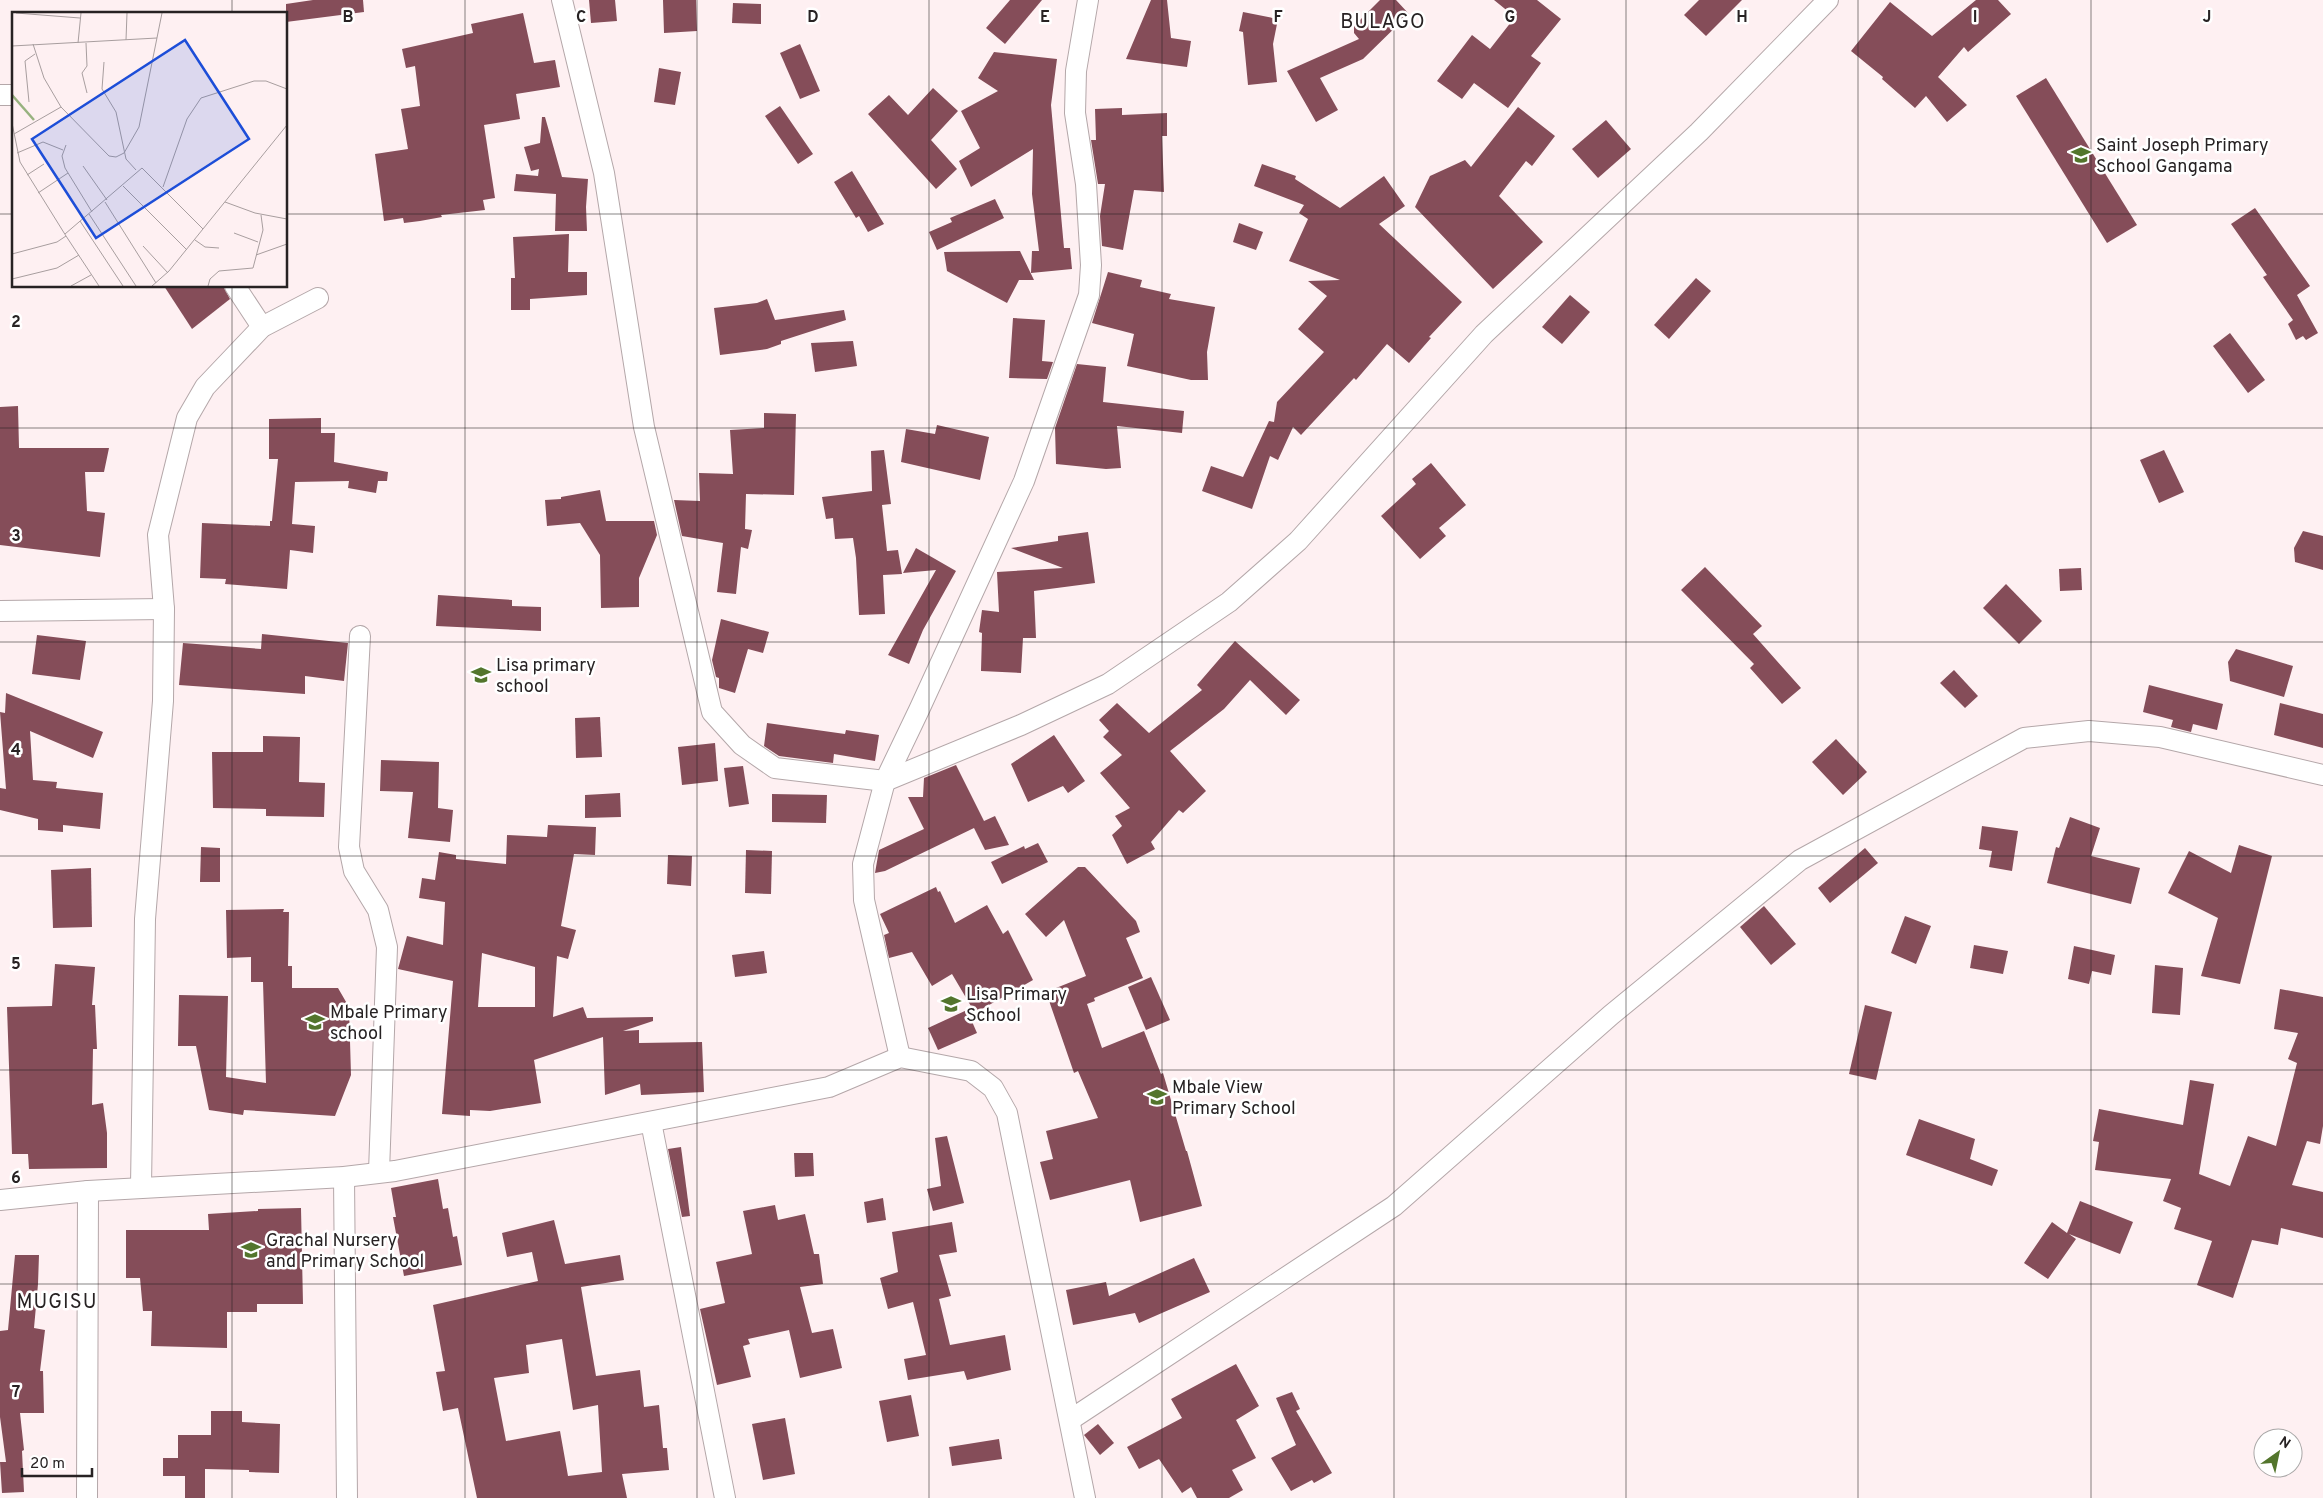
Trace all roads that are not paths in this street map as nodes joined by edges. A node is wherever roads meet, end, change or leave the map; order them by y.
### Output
1 (562, 0) edge
2 (1088, 0) edge
3 (1828, 0) edge
4 (236, 288) edge
5 (318, 298) dead end
6 (262, 327) junction
7 (164, 609) junction
8 (0, 611) edge
9 (360, 636) dead end
10 (2323, 775) edge
11 (884, 780) junction
12 (900, 1057) junction
13 (651, 1122) junction
14 (379, 1172) junction
15 (344, 1177) junction
16 (140, 1187) junction
17 (88, 1191) junction
18 (0, 1200) edge
19 (1070, 1420) junction
20 (87, 1498) edge
21 (348, 1498) edge
22 (725, 1498) edge
23 (1085, 1498) edge

1 - 11 street
2 - 11 street
3 - 11 street
4 - 6 street
5 - 6 street
6 - 7 street
7 - 8 street
7 - 16 street
9 - 14 street
10 - 19 street
11 - 12 street
12 - 13 street
12 - 19 street
13 - 14 street
13 - 22 street
14 - 15 street
15 - 16 street
15 - 21 street
16 - 17 street
17 - 18 street
17 - 20 street
19 - 23 street

